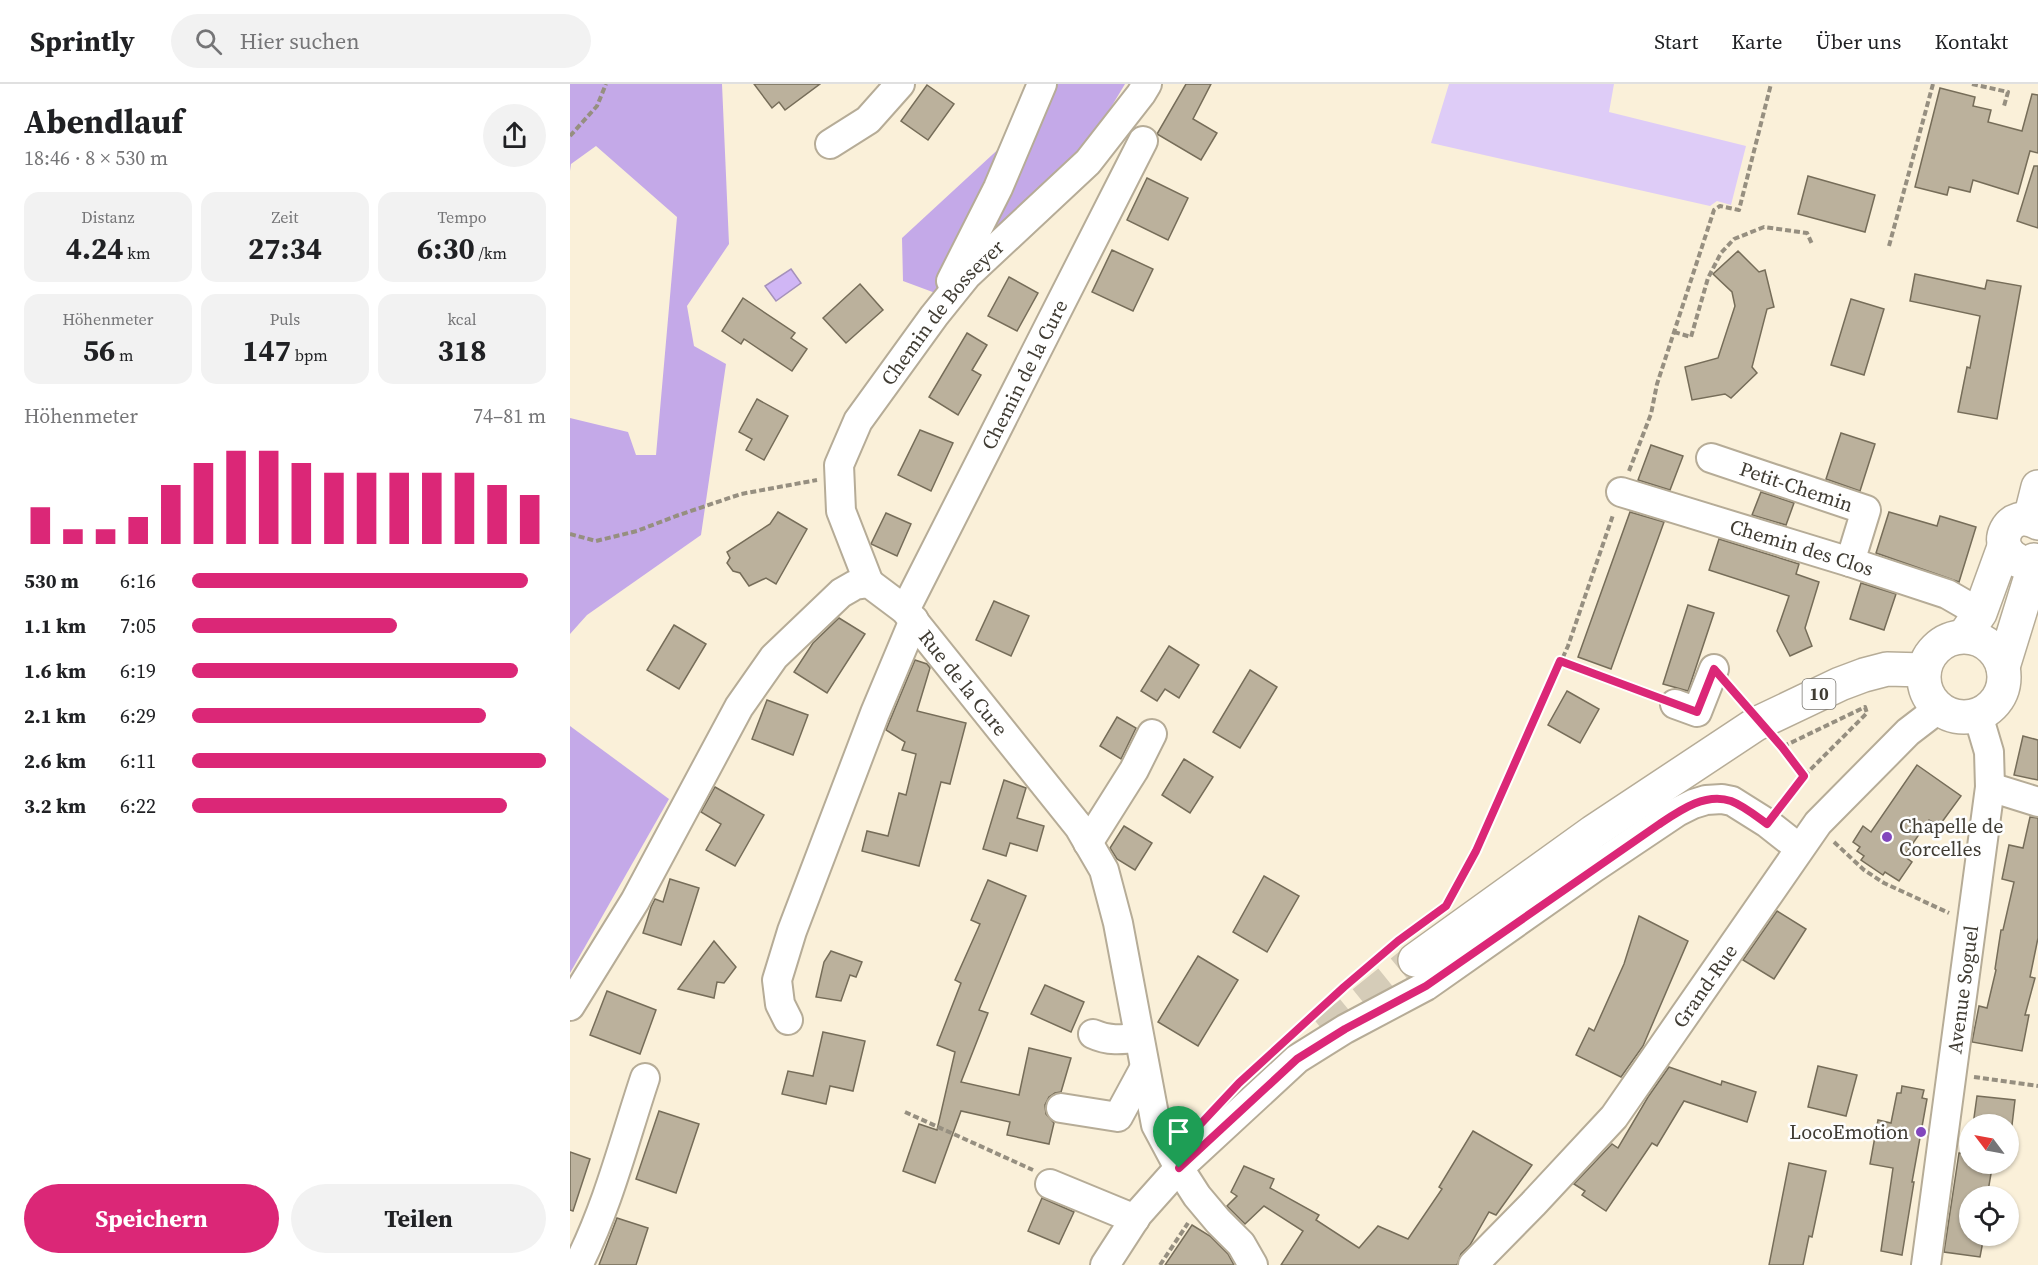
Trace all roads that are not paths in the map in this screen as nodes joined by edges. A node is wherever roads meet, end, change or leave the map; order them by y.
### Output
1 (900, 84) edge
2 (1042, 84) edge
3 (1147, 84) edge
4 (1143, 141) dead end
5 (830, 144) dead end
6 (934, 316) junction
7 (1711, 458) dead end
8 (2038, 487) edge
9 (1621, 492) dead end
10 (2034, 521) edge
11 (2025, 554) edge
12 (1850, 562) junction
13 (869, 583) junction
14 (910, 615) junction
15 (1972, 625) junction
16 (2003, 668) junction
17 (1714, 669) road end
18 (1924, 670) junction
19 (1675, 704) road end
20 (1938, 708) junction
21 (1978, 715) junction
22 (1152, 734) dead end
23 (1990, 787) junction
24 (2038, 802) edge
25 (1088, 843) junction
26 (1799, 848) junction
27 (1406, 951) tunnel mouth
28 (570, 1006) edge
29 (788, 1020) dead end
30 (1093, 1034) dead end
31 (1138, 1037) junction
32 (1144, 1069) junction
33 (645, 1078) dead end
34 (1061, 1108) dead end
35 (1179, 1168) junction
36 (1055, 1186) road end
37 (1135, 1219) junction
38 (578, 1265) edge
39 (1105, 1265) edge
40 (1253, 1265) edge
41 (1473, 1265) edge
42 (1926, 1265) edge

1 - 5 street
2 - 6 street
3 - 6 street, Chemin de Bosseyer
4 - 14 street, Chemin de la Cure
6 - 13 street, Chemin de Bosseyer
7 - 12 street, Petit-Chemin
8 - 10 main road
9 - 12 street, Chemin des Clos
10 - 11 main road
11 - 15 main road
11 - 16 main road
12 - 15 street, Chemin des Clos
13 - 14 street, Rue de la Cure
13 - 28 street
14 - 25 street, Rue de la Cure
14 - 29 street, Chemin de la Cure
15 - 16 main road
15 - 18 main road
16 - 21 main road
17 - 19 street
18 - 20 main road
18 - 27 main road, 10
20 - 21 main road
20 - 26 street, Grand-Rue
21 - 23 street, Avenue Soguel
22 - 25 street
23 - 24 street
23 - 42 street, Avenue Soguel
25 - 31 street, Rue de la Cure
26 - 35 street
26 - 41 street, Grand-Rue
30 - 31 street
31 - 32 street, Rue de la Cure
32 - 34 street
32 - 35 street, Rue de la Cure
33 - 38 street
35 - 37 street
35 - 40 street, Rue de la Cure
36 - 37 street
37 - 39 street

